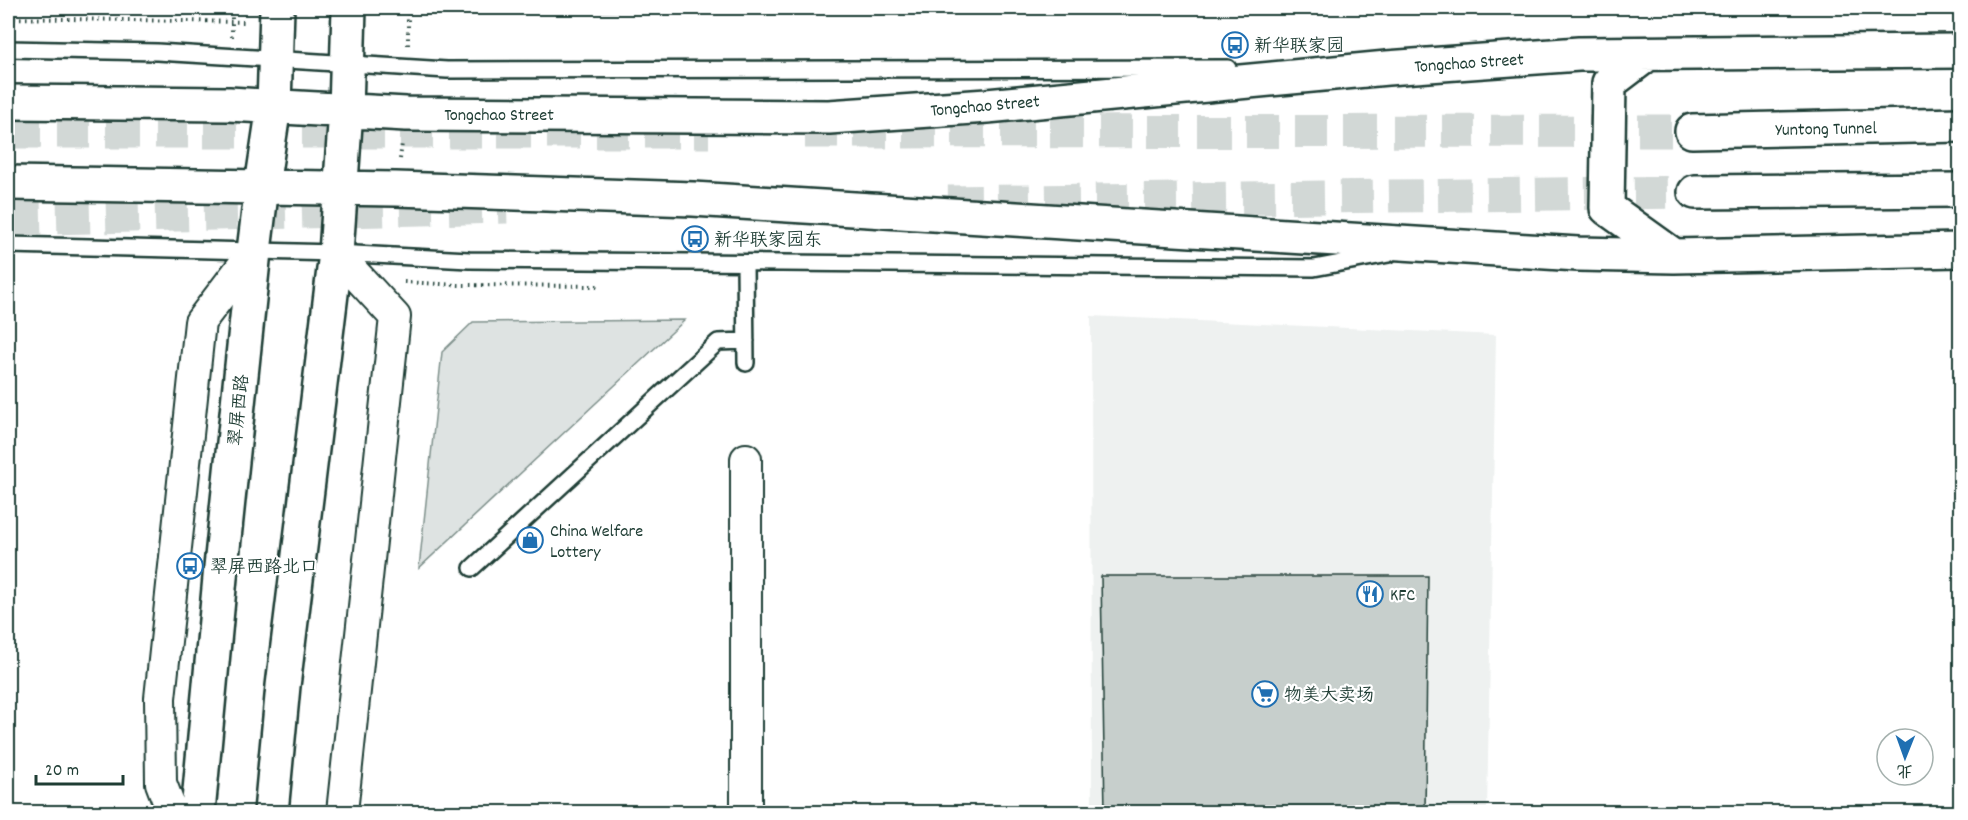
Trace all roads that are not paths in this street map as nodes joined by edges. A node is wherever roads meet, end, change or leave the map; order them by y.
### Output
1 (349, 8) edge
2 (276, 15) edge
3 (8, 49) edge
4 (1960, 51) edge
5 (1647, 55) junction
6 (275, 60) junction
7 (347, 64) junction
8 (1387, 68) junction
9 (8, 102) edge
10 (274, 106) junction
11 (346, 110) junction
12 (1960, 125) edge
13 (1692, 131) tunnel mouth
14 (8, 183) edge
15 (261, 186) junction
16 (340, 189) junction
17 (1960, 190) edge
18 (1695, 192) tunnel mouth
19 (8, 245) edge
20 (1430, 246) junction
21 (1960, 250) edge
22 (254, 251) junction
23 (336, 253) junction
24 (1674, 256) junction
25 (745, 262) junction
26 (746, 341) junction
27 (746, 363) dead end
28 (746, 459) dead end
29 (472, 568) dead end
30 (171, 813) edge
31 (198, 813) edge
32 (271, 813) edge
33 (342, 813) edge
34 (746, 813) edge

1 - 7 main road
2 - 6 main road, 翠屏西路
3 - 6 lane
4 - 5 main road, Tongchao Street
5 - 8 main road, Tongchao Street
5 - 24 main road
6 - 7 lane
6 - 10 main road, 翠屏西路
7 - 8 lane
7 - 11 main road
8 - 11 main road, Tongchao Street
9 - 10 main road, Tongchao Street
10 - 11 main road, Tongchao Street
10 - 15 main road, 翠屏西路
11 - 16 main road
12 - 13 main road, Yuntong Tunnel
14 - 15 main road
15 - 16 main road
15 - 22 main road, 翠屏西路
16 - 20 main road
16 - 23 main road
17 - 18 main road
19 - 22 lane
20 - 24 main road
20 - 25 lane
21 - 24 main road
22 - 23 lane
22 - 30 street
22 - 31 main road, 翠屏西路
23 - 25 lane
23 - 32 main road
23 - 33 street
25 - 26 lane
26 - 27 lane
26 - 29 lane
28 - 34 street

